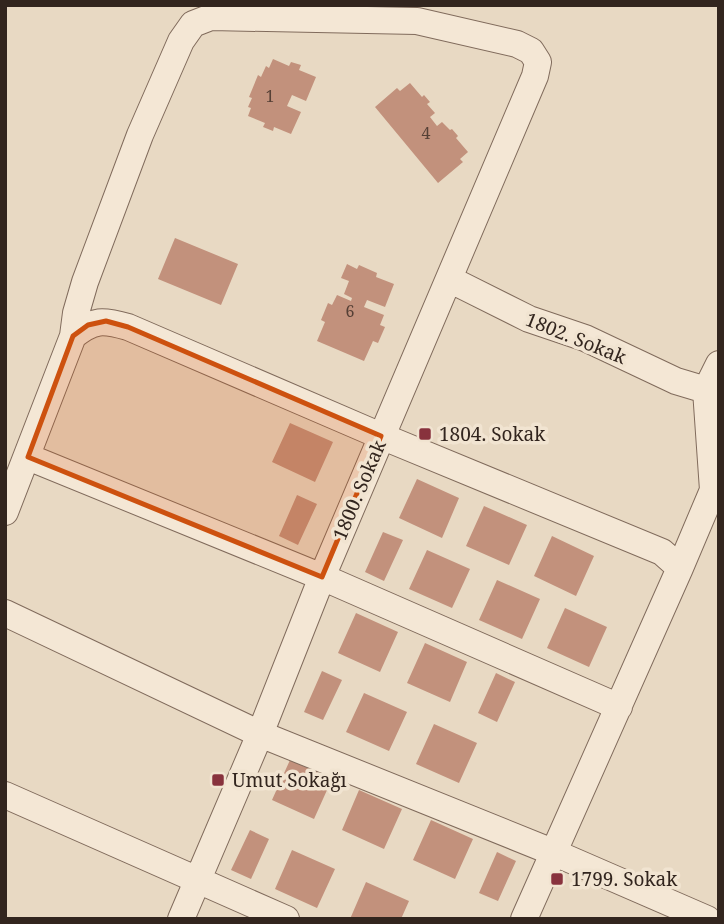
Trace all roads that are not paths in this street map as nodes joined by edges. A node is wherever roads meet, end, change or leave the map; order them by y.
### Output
1 (450, 279) junction
2 (73, 336) junction
3 (719, 364) edge
4 (706, 390) junction
5 (381, 436) junction
6 (28, 457) junction
7 (5, 512) edge
8 (680, 568) junction
9 (322, 578) junction
10 (5, 613) edge
11 (619, 708) junction
12 (260, 734) junction
13 (5, 795) edge
14 (555, 853) junction
15 (197, 881) junction
16 (181, 919) edge
17 (286, 919) edge
18 (524, 919) edge
19 (706, 919) edge

1 - 2 street, 1800. Sokak
1 - 4 street, 1802. Sokak
1 - 5 street, 1800. Sokak
2 - 5 street
2 - 6 street
3 - 4 street
4 - 8 street
5 - 8 street
5 - 9 street, 1800. Sokak
6 - 7 street
6 - 9 street
8 - 11 street
9 - 11 street
9 - 12 street, 1800. Sokak
10 - 12 street
11 - 14 street
12 - 14 street
12 - 15 street, 1800. Sokak
13 - 15 street
14 - 18 street
14 - 19 street
15 - 16 street, 1800. Sokak
15 - 17 street

